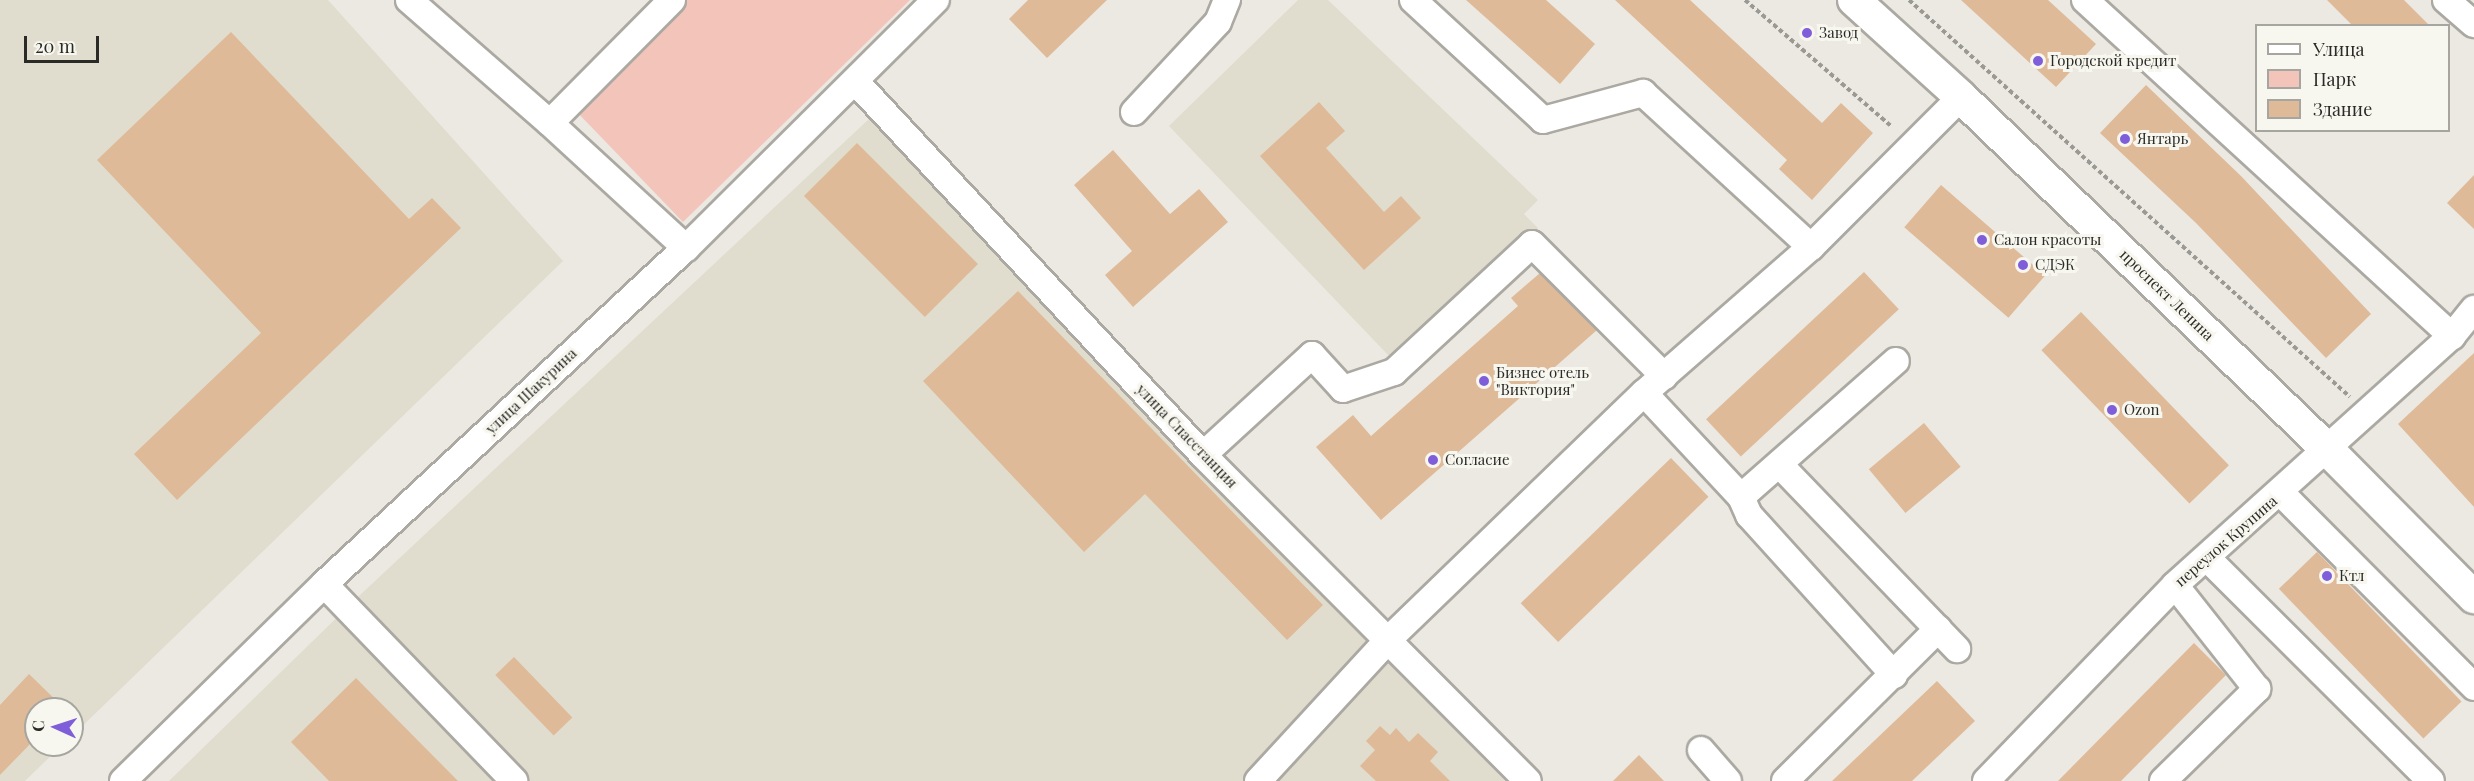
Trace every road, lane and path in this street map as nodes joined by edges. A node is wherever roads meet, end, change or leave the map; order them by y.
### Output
1 (409, 0) edge
2 (672, 0) edge
3 (936, 0) edge
4 (1227, 0) edge
5 (1413, 0) edge
6 (1745, 0) edge
7 (1854, 0) edge
8 (1909, 0) edge
9 (2085, 0) edge
10 (2446, 0) edge
11 (2474, 24) edge
12 (855, 81) junction
13 (1961, 97) junction
14 (1134, 112) dead end
15 (550, 123) junction
16 (1892, 127) dead end
17 (1811, 247) junction
18 (686, 248) junction
19 (2474, 309) edge
20 (2452, 336) junction
21 (1896, 361) dead end
22 (1664, 376) junction
23 (1644, 393) junction
24 (2367, 412) junction
25 (2327, 449) junction
26 (1203, 455) junction
27 (1779, 464) junction
28 (2281, 493) junction
29 (1745, 506) junction
30 (2207, 558) junction
31 (324, 584) junction
32 (2175, 585) junction
33 (2474, 597) edge
34 (1938, 629) junction
35 (1389, 639) junction
36 (1957, 649) dead end
37 (1894, 675) junction
38 (2474, 687) edge
39 (1701, 750) dead end
40 (123, 781) edge
41 (514, 781) edge
42 (1258, 781) edge
43 (1528, 781) edge
44 (1728, 781) edge
45 (1785, 781) edge
46 (1986, 781) edge
47 (2163, 781) edge
48 (2431, 781) edge

1 - 15 street
2 - 15 street
3 - 12 street, улица Шакурина
4 - 14 street
5 - 17 street
6 - 16 path
7 - 13 main road, проспект Ленина
8 - 24 path
9 - 20 street
10 - 11 street
12 - 18 street, улица Шакурина
12 - 26 street, улица Спасстанция
13 - 17 street
13 - 25 main road, проспект Ленина
15 - 18 street
17 - 22 street
18 - 31 street, улица Шакурина
19 - 20 street, переулок Крупина
20 - 24 street, переулок Крупина
21 - 27 street
22 - 23 street
22 - 26 street
23 - 29 street
23 - 35 street
24 - 25 street, переулок Крупина
25 - 28 street, переулок Крупина
25 - 33 main road, проспект Ленина
26 - 35 street, улица Спасстанция
27 - 29 street
27 - 34 street
28 - 30 street, переулок Крупина
28 - 38 street
29 - 37 street
30 - 32 street, переулок Крупина
30 - 48 street
31 - 40 street, улица Шакурина
31 - 41 street
32 - 46 street, переулок Крупина
32 - 47 street
34 - 36 street
34 - 37 street
35 - 42 street
35 - 43 street, улица Спасстанция
37 - 45 street
39 - 44 street

